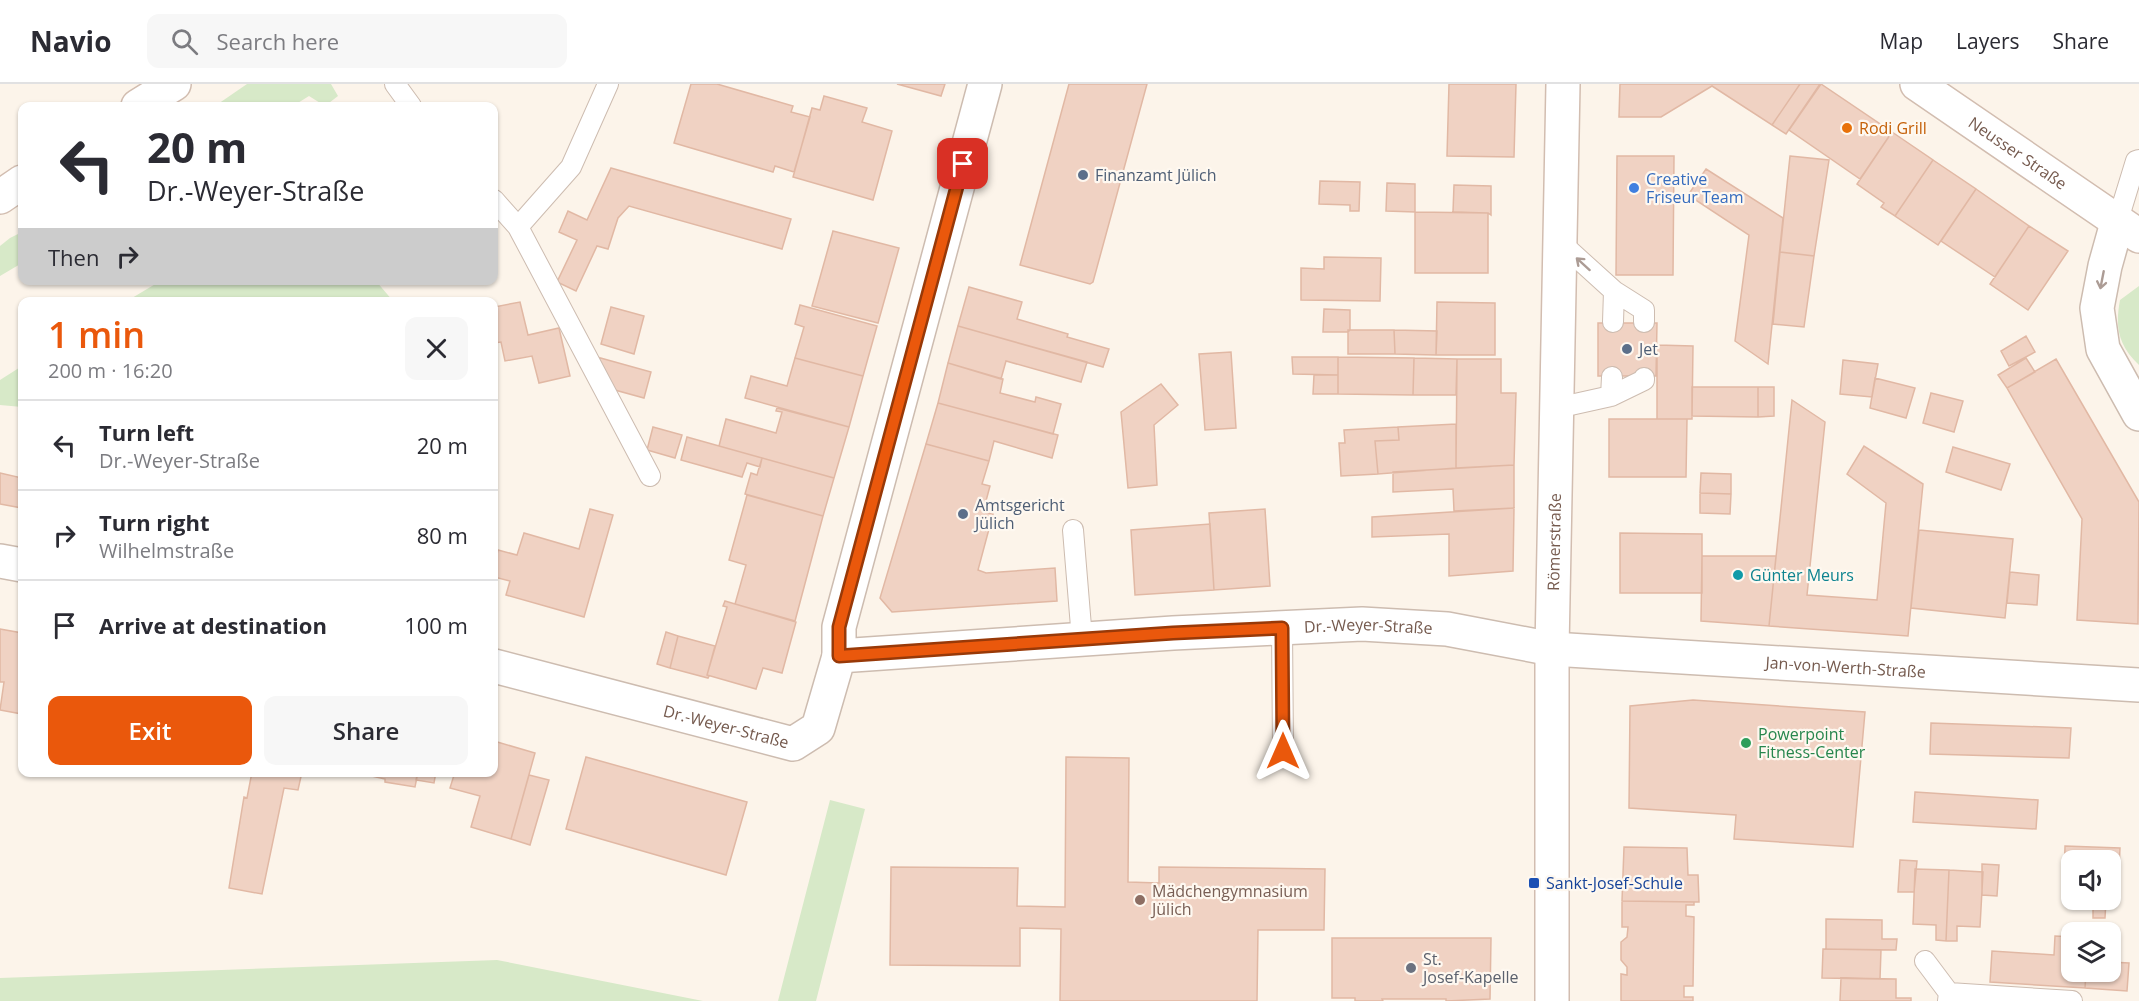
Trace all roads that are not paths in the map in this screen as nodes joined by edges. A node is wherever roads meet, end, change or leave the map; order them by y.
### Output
1 (174, 84) edge
2 (395, 84) edge
3 (608, 84) edge
4 (985, 84) edge
5 (1563, 84) edge
6 (1917, 84) edge
7 (145, 102) edge
8 (408, 102) edge
9 (2139, 160) edge
10 (18, 185) edge
11 (0, 197) edge
12 (498, 204) edge
13 (518, 227) junction
14 (2128, 230) edge
15 (1561, 243) junction
16 (1614, 291) junction
17 (1613, 322) dead end
18 (1644, 322) dead end
19 (1644, 378) dead end
20 (1557, 408) junction
21 (2139, 414) edge
22 (650, 476) dead end
23 (1073, 530) dead end
24 (0, 561) edge
25 (18, 565) edge
26 (1282, 628) junction
27 (1082, 639) junction
28 (1552, 649) junction
29 (839, 656) junction
30 (498, 667) edge
31 (2139, 685) edge
32 (1283, 751) dead end
33 (1925, 961) dead end
34 (1949, 997) edge
35 (1552, 1001) edge
36 (2072, 1001) edge

1 - 7 street
2 - 8 lane
3 - 13 lane
4 - 29 street
5 - 15 street, Römerstraße
6 - 14 street, Neusser Straße
9 - 14 lane
10 - 11 street
12 - 13 lane
13 - 22 lane
14 -> 21 street
16 -> 15 lane
15 - 20 street, Römerstraße
16 - 17 lane
16 - 18 lane
19 - 20 lane
20 - 28 street, Römerstraße
23 - 27 lane
24 - 25 street
26 - 27 street, Dr.-Weyer-Straße
26 - 28 street, Dr.-Weyer-Straße
26 - 32 lane
27 - 29 street, Dr.-Weyer-Straße
28 - 31 street, Jan-von-Werth-Straße
28 - 35 street, Römerstraße
29 - 30 street, Dr.-Weyer-Straße
33 - 34 lane
34 - 36 lane

